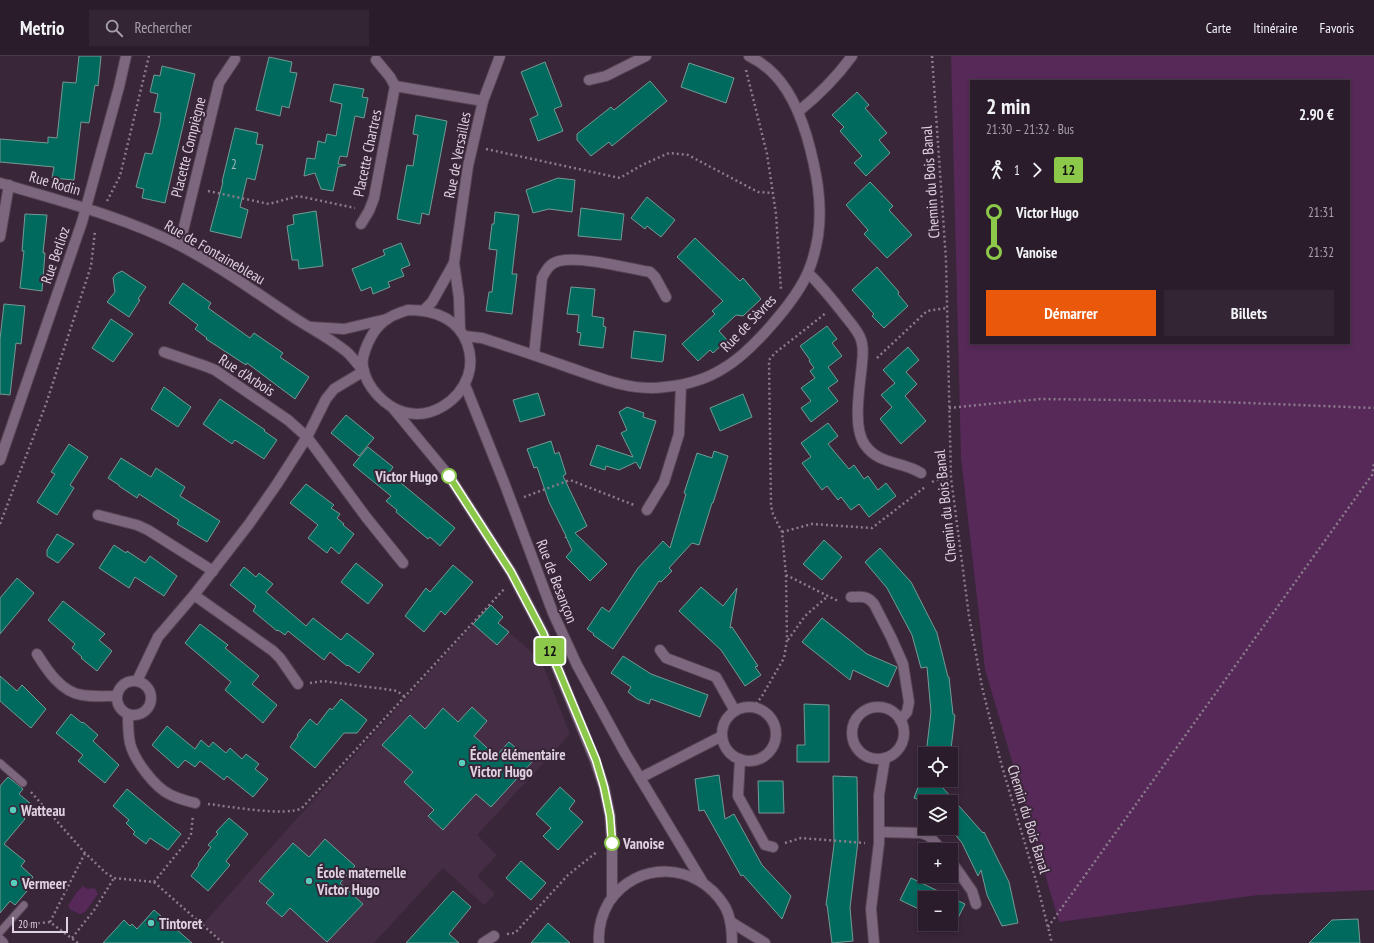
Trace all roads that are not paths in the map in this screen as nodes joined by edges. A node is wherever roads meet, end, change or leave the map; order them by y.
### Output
1 (126, 56) edge
2 (500, 56) edge
3 (646, 56) edge
4 (750, 56) edge
5 (852, 56) edge
6 (235, 59) dead end
7 (376, 60) dead end
8 (589, 80) dead end
9 (395, 86) junction
10 (483, 101) junction
11 (799, 111) junction
12 (4, 184) edge
13 (85, 208) junction
14 (102, 214) joint
15 (362, 224) dead end
16 (0, 237) edge
17 (177, 244) junction
18 (454, 263) junction
19 (808, 273) junction
20 (666, 297) dead end
21 (424, 310) junction
22 (387, 319) junction
23 (309, 327) junction
24 (462, 333) junction
25 (164, 352) dead end
26 (534, 355) junction
27 (364, 371) junction
28 (464, 385) junction
29 (681, 385) junction
30 (392, 407) junction
31 (307, 437) junction
32 (0, 460) edge
33 (921, 473) dead end
34 (647, 510) road end
35 (98, 515) dead end
36 (403, 563) dead end
37 (213, 571) junction
38 (194, 595) junction
39 (851, 597) road end
40 (660, 650) dead end
41 (37, 654) dead end
42 (137, 681) junction
43 (298, 684) road end
44 (117, 696) junction
45 (736, 711) junction
46 (128, 715) junction
47 (900, 720) junction
48 (722, 736) junction
49 (885, 758) junction
50 (740, 759) junction
51 (0, 763) edge
52 (640, 778) junction
53 (23, 783) road end
54 (195, 803) road end
55 (880, 832) junction
56 (936, 843) edge
57 (773, 847) road end
58 (958, 871) edge
59 (702, 881) junction
60 (612, 898) junction
61 (976, 904) dead end
62 (24, 905) dead end
63 (731, 922) junction
64 (2, 929) edge
65 (494, 936) road end
66 (0, 940) edge
67 (598, 942) edge
68 (3, 943) edge
69 (483, 943) edge
70 (732, 943) edge
71 (765, 943) edge
72 (874, 943) edge

1 - 13 street, Rue Berlioz
2 - 10 street, Rue de Versailles
3 - 8 street
4 - 11 street, Rue de Sèvres
5 - 11 street
6 - 17 street, Placette Compiègne
7 - 9 street
9 - 10 street
9 - 15 street, Placette Chartres
10 - 18 street, Rue de Versailles
11 - 19 street, Rue de Sèvres
12 - 13 street, Rue Rodin
12 - 16 street
13 - 14 street, Rue Rodin
13 - 32 street, Rue Berlioz
14 - 17 street, Rue de Fontainebleau
17 - 23 street, Rue de Fontainebleau
18 - 21 street, Rue de Versailles
18 - 24 street, Rue de Versailles
19 - 29 street, Rue de Sèvres
19 - 33 street
20 - 26 street
21 - 22 street
21 - 24 street
22 - 23 street, Rue de Fontainebleau
22 - 27 street
23 - 27 street, Rue de Fontainebleau
24 - 26 street, Rue de Sèvres
24 - 28 street
25 - 31 street, Rue d'Arbois
26 - 29 street, Rue de Sèvres
27 - 30 street
27 - 31 street
28 - 30 street
28 - 52 street, Rue de Besançon
29 - 34 street
30 - 60 street
31 - 36 street, Rue d'Arbois
31 - 37 street
35 - 37 street
37 - 38 street
38 - 42 street
38 - 43 street
39 - 47 street
40 - 45 street
41 - 44 street
42 - 44 street
42 - 46 street
44 - 46 street
45 - 48 street
45 - 50 street
46 - 54 street
47 - 49 street
47 - 49 street
48 - 50 street
48 - 52 street
49 - 55 street
50 - 57 street
51 - 53 lane
52 - 59 street, Rue de Besançon
55 - 56 street
55 - 72 street
58 - 61 street
59 - 60 street
59 - 63 street
60 - 67 street
62 - 64 lane
63 - 70 street
63 - 71 street
65 - 69 street
66 - 68 street

